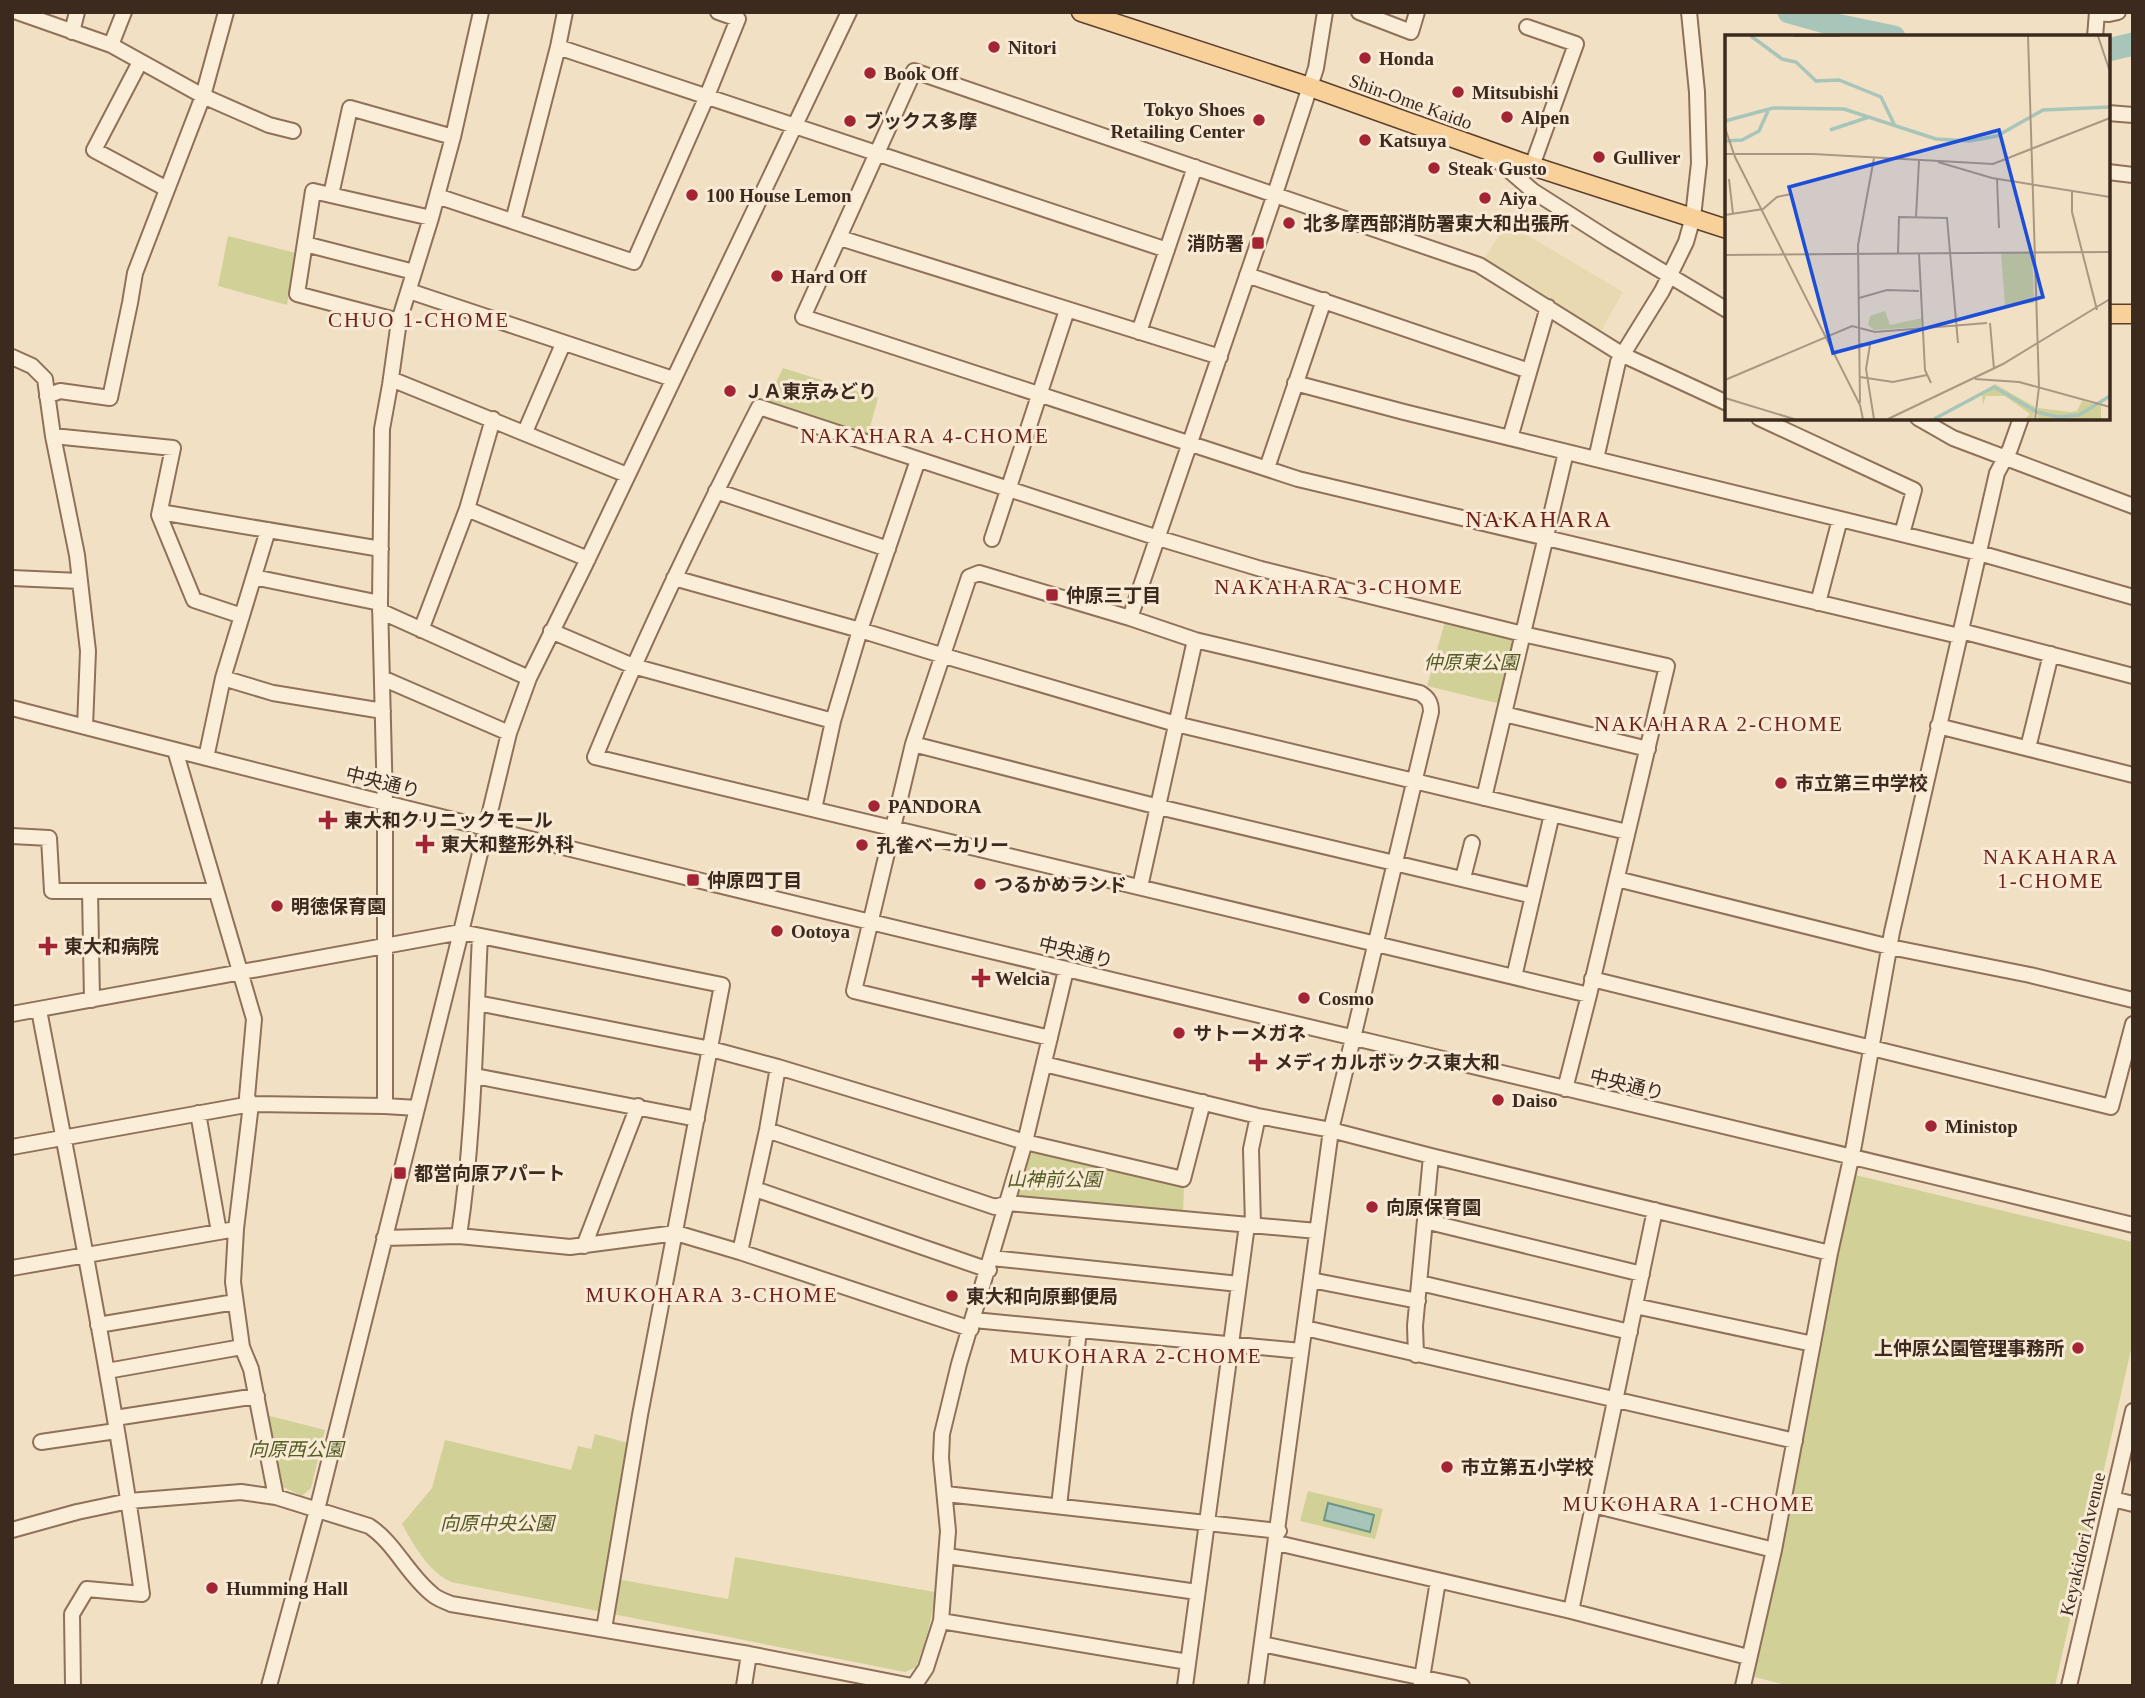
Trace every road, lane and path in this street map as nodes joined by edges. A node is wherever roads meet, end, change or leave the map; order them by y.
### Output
1 (78, 12) edge
2 (124, 12) edge
3 (226, 12) edge
4 (481, 12) edge
5 (565, 12) edge
6 (718, 12) edge
7 (849, 12) edge
8 (1081, 12) edge
9 (1325, 12) edge
10 (1359, 12) edge
11 (1417, 12) edge
12 (1689, 12) edge
13 (2118, 12) edge
14 (14, 13) edge
15 (2097, 14) edge
16 (1527, 27) dead end
17 (72, 32) junction
18 (2095, 35) edge
19 (111, 45) junction
20 (558, 47) junction
21 (140, 62) junction
22 (1310, 87) junction
23 (203, 96) junction
24 (707, 96) junction
25 (2110, 113) edge
26 (2133, 115) edge
27 (795, 125) junction
28 (293, 131) dead end
29 (453, 136) junction
30 (1487, 151) junction
31 (878, 153) junction
32 (1532, 166) junction
33 (1195, 167) junction
34 (2110, 172) edge
35 (2133, 175) edge
36 (167, 189) junction
37 (1275, 194) junction
38 (331, 195) junction
39 (437, 197) junction
40 (1693, 217) junction
41 (431, 218) junction
42 (513, 222) junction
43 (1725, 228) edge
44 (840, 238) junction
45 (304, 244) junction
46 (1167, 250) junction
47 (414, 272) junction
48 (1247, 275) junction
49 (1669, 275) junction
50 (409, 291) junction
51 (1324, 300) junction
52 (1548, 307) junction
53 (1725, 309) edge
54 (1067, 310) junction
55 (2110, 314) edge
56 (2133, 314) edge
57 (399, 321) junction
58 (1139, 332) junction
59 (563, 344) junction
60 (1623, 355) junction
61 (12, 357) edge
62 (1220, 357) junction
63 (1529, 371) junction
64 (391, 379) junction
65 (673, 379) junction
66 (1295, 383) junction
67 (1039, 395) junction
68 (47, 396) junction
69 (1725, 402) edge
70 (493, 419) junction
71 (1763, 420) edge
72 (1922, 420) edge
73 (2020, 420) edge
74 (525, 432) junction
75 (52, 436) junction
76 (1510, 438) junction
77 (1190, 443) junction
78 (1566, 452) junction
79 (2005, 458) junction
80 (1596, 459) junction
81 (918, 460) junction
82 (1267, 468) junction
83 (627, 475) junction
84 (1009, 488) junction
85 (716, 491) junction
86 (2133, 506) edge
87 (467, 509) junction
88 (160, 512) junction
89 (1840, 519) junction
90 (268, 530) junction
91 (1902, 534) junction
92 (1546, 537) junction
93 (1158, 538) junction
94 (992, 539) dead end
95 (381, 549) junction
96 (888, 549) junction
97 (1979, 553) junction
98 (588, 559) junction
99 (254, 577) junction
100 (12, 578) edge
101 (674, 578) junction
102 (80, 581) junction
103 (2133, 597) edge
104 (1818, 603) junction
105 (380, 607) junction
106 (242, 616) junction
107 (1130, 618) junction
108 (421, 630) junction
109 (860, 630) junction
110 (551, 631) junction
111 (1960, 633) junction
112 (1523, 634) junction
113 (1195, 640) junction
114 (2051, 654) junction
115 (941, 656) junction
116 (633, 666) junction
117 (2133, 676) edge
118 (223, 678) junction
119 (382, 678) junction
120 (529, 678) junction
121 (12, 708) edge
122 (383, 711) junction
123 (1504, 714) junction
124 (833, 721) junction
125 (1176, 724) junction
126 (1938, 726) junction
127 (85, 727) junction
128 (509, 733) junction
129 (913, 744) junction
130 (2028, 748) junction
131 (1648, 749) junction
132 (175, 750) junction
133 (206, 758) junction
134 (2133, 775) edge
135 (1414, 782) junction
136 (1484, 798) junction
137 (385, 803) junction
138 (1159, 807) junction
139 (814, 808) junction
140 (1552, 814) junction
141 (485, 827) junction
142 (892, 827) junction
143 (1627, 832) junction
144 (12, 836) edge
145 (1472, 843) dead end
146 (1394, 862) junction
147 (1462, 878) junction
148 (1617, 879) junction
149 (1140, 887) junction
150 (90, 891) junction
151 (216, 891) junction
152 (1533, 896) junction
153 (871, 923) junction
154 (461, 933) junction
155 (480, 936) junction
156 (1375, 943) junction
157 (385, 947) junction
158 (1890, 947) junction
159 (1066, 970) junction
160 (240, 973) junction
161 (1514, 977) junction
162 (1592, 979) junction
163 (1588, 995) junction
164 (92, 1000) junction
165 (2133, 1000) edge
166 (477, 1003) junction
167 (39, 1010) junction
168 (12, 1014) edge
169 (2133, 1024) edge
170 (1050, 1038) junction
171 (1353, 1039) junction
172 (711, 1049) junction
173 (1871, 1049) junction
174 (1044, 1064) junction
175 (778, 1067) junction
176 (475, 1076) junction
177 (1565, 1089) junction
178 (1203, 1102) junction
179 (251, 1104) junction
180 (385, 1106) junction
181 (638, 1107) junction
182 (417, 1108) junction
183 (198, 1113) junction
184 (1258, 1115) junction
185 (697, 1119) junction
186 (767, 1130) junction
187 (1331, 1130) junction
188 (63, 1138) junction
189 (1025, 1142) junction
190 (12, 1147) edge
191 (1431, 1156) junction
192 (1850, 1157) junction
193 (755, 1189) junction
194 (1008, 1203) junction
195 (1655, 1210) junction
196 (1425, 1221) junction
197 (1250, 1225) junction
198 (2133, 1225) edge
199 (236, 1229) junction
200 (219, 1231) junction
201 (1317, 1231) junction
202 (676, 1233) junction
203 (459, 1236) junction
204 (384, 1237) junction
205 (584, 1246) junction
206 (740, 1252) junction
207 (1830, 1253) junction
208 (85, 1255) junction
209 (990, 1264) junction
210 (12, 1268) edge
211 (1642, 1274) junction
212 (1311, 1280) junction
213 (1420, 1283) junction
214 (1239, 1284) junction
215 (1418, 1301) junction
216 (235, 1302) junction
217 (1635, 1306) junction
218 (98, 1325) junction
219 (972, 1325) junction
220 (1305, 1328) junction
221 (1079, 1330) junction
222 (1630, 1332) junction
223 (1231, 1343) junction
224 (1813, 1344) junction
225 (242, 1347) junction
226 (1301, 1350) junction
227 (1416, 1355) junction
228 (107, 1371) junction
229 (257, 1396) junction
230 (1615, 1400) junction
231 (2133, 1411) edge
232 (116, 1424) junction
233 (1795, 1441) junction
234 (41, 1442) dead end
235 (946, 1494) junction
236 (276, 1497) junction
237 (2113, 1499) junction
238 (129, 1501) junction
239 (2133, 1504) edge
240 (1593, 1505) junction
241 (1059, 1506) junction
242 (317, 1510) junction
243 (1207, 1521) junction
244 (12, 1530) edge
245 (1278, 1537) junction
246 (1774, 1550) junction
247 (947, 1556) junction
248 (1438, 1581) junction
249 (1198, 1592) junction
250 (1571, 1611) junction
251 (941, 1620) junction
252 (604, 1629) junction
253 (1262, 1644) junction
254 (749, 1654) junction
255 (1748, 1657) junction
256 (1188, 1662) junction
257 (1422, 1681) edge
258 (272, 1685) edge
259 (1747, 1685) edge
260 (73, 1686) edge
261 (744, 1686) edge
262 (913, 1686) edge
263 (1185, 1686) edge
264 (1256, 1686) edge
265 (1462, 1686) edge
266 (2069, 1686) edge

1 - 17 street
2 - 19 street
3 - 23 street
4 - 29 street
5 - 20 street
6 - 24 street
7 - 27 street
8 - 22 main road, Shin-Ome Kaido
9 - 22 street
10 - 11 street
12 - 40 street
13 - 15 street
14 - 17 street
15 - 18 street
16 - 32 street
17 - 19 street
19 - 21 street
20 - 24 street
20 - 42 street
21 - 23 street
21 - 36 street
22 - 30 main road, Shin-Ome Kaido
22 - 37 street
23 - 28 street
23 - 36 street
24 - 27 street
24 - 42 street
25 - 26 street
27 - 31 street
27 - 65 street
29 - 38 street
29 - 39 street
30 - 32 main road, Shin-Ome Kaido
30 - 49 street
31 - 33 street
31 - 44 street
31 - 46 street
32 - 40 main road, Shin-Ome Kaido
33 - 37 street
33 - 46 street
34 - 35 street
36 - 68 street
37 - 48 street
37 - 52 street
38 - 41 street
38 - 45 street
39 - 41 street
39 - 42 street
40 - 43 main road, Shin-Ome Kaido
40 - 49 street
41 - 47 street
44 - 54 street
44 - 67 street
45 - 47 street
45 - 57 street
46 - 58 street
47 - 50 street
48 - 51 street
48 - 62 street
49 - 53 street
49 - 60 street
50 - 57 street
50 - 59 street
51 - 63 street
51 - 66 street
52 - 60 street
52 - 63 street
54 - 58 street
54 - 67 street
55 - 56 main road
57 - 64 street
58 - 62 street
59 - 65 street
59 - 74 street
60 - 69 street
60 - 80 street
61 - 68 street
62 - 77 street
63 - 76 street
64 - 70 street
64 - 95 street
65 - 83 street
66 - 76 street
66 - 82 street
67 - 77 street
67 - 84 street
68 - 75 street
70 - 74 street
70 - 87 street
71 - 91 street
72 - 79 street
73 - 79 street
74 - 83 street
75 - 88 street
75 - 102 street
76 - 78 street
77 - 82 street
77 - 93 street
78 - 80 street
78 - 92 street
79 - 86 street
79 - 97 street
80 - 89 street
81 - 84 street
81 - 85 street
81 - 96 street
82 - 92 street
83 - 98 street
84 - 93 street
84 - 94 street
85 - 96 street
85 - 101 street
87 - 98 street
87 - 108 street
88 - 90 street
88 - 106 street
89 - 91 street
89 - 104 street
90 - 95 street
90 - 99 street
91 - 97 street
92 - 104 street
92 - 112 street
93 - 107 street
93 - 112 street
95 - 105 street
96 - 109 street
97 - 103 street
97 - 111 street
98 - 110 street
99 - 105 street
99 - 106 street
100 - 102 street
101 - 109 street
101 - 116 street
102 - 127 street
104 - 111 street
105 - 108 street
105 - 119 street
106 - 118 street
107 - 113 street
107 - 115 street
108 - 120 street
109 - 115 street
109 - 124 street
110 - 116 street
110 - 120 street
111 - 114 street
111 - 126 street
112 - 123 street
112 - 131 street
113 - 125 street
113 - 135 street
114 - 117 street
114 - 130 street
115 - 125 street
115 - 129 street
116 - 124 street
116 - 139 street
118 - 122 street
118 - 133 street
119 - 122 street
119 - 128 street
120 - 128 street
121 - 127 street, 中央通り
122 - 137 street
123 - 131 street
123 - 136 street
124 - 139 street
125 - 135 street
125 - 138 street
126 - 130 street
126 - 158 street
127 - 132 street, 中央通り
128 - 141 street
129 - 138 street
129 - 142 street
130 - 134 street
131 - 143 street
132 - 133 street, 中央通り
132 - 151 street
133 - 137 street, 中央通り
135 - 136 street
135 - 146 street
136 - 140 street
137 - 141 street, 中央通り
137 - 157 street
138 - 146 street
138 - 149 street
139 - 142 street
140 - 143 street
140 - 152 street
141 - 153 street, 中央通り
141 - 154 street
142 - 149 street
142 - 153 street
143 - 148 street
144 - 150 street
145 - 147 street
146 - 147 street
146 - 156 street
147 - 152 street
148 - 158 street
148 - 162 street
149 - 156 street
150 - 151 street
150 - 164 street
151 - 160 street
152 - 161 street
153 - 159 street, 中央通り
153 - 170 street
154 - 155 street
154 - 157 street
154 - 182 street
155 - 166 street
155 - 172 street
156 - 161 street
156 - 171 street
157 - 160 street
157 - 180 street
158 - 165 street
158 - 173 street
159 - 170 street
159 - 171 street, 中央通り
160 - 164 street
160 - 179 street
161 - 163 street
162 - 163 street
162 - 173 street
163 - 177 street
164 - 167 street
166 - 172 street
166 - 176 street
167 - 168 street
167 - 188 street
169 - 173 street
170 - 174 street
171 - 177 street, 中央通り
171 - 187 street
172 - 175 street
172 - 185 street
173 - 192 street
174 - 178 street
174 - 189 street
175 - 186 street
175 - 189 street
176 - 181 street
176 - 203 street
177 - 192 street, 中央通り
178 - 184 street
178 - 189 street
179 - 180 street
179 - 183 street
179 - 199 street
180 - 182 street
181 - 185 street
181 - 205 street
182 - 204 street
183 - 188 street
183 - 200 street
184 - 187 street
184 - 197 street
185 - 202 street
186 - 193 street
186 - 194 street
187 - 191 street
187 - 201 street
188 - 190 street
188 - 208 street
189 - 194 street
191 - 195 street
191 - 196 street
192 - 198 street, 中央通り
192 - 207 street
193 - 206 street
193 - 209 street
194 - 197 street
194 - 209 street
195 - 207 street
195 - 211 street
196 - 211 street
196 - 213 street
197 - 201 street
197 - 214 street
199 - 200 street
199 - 216 street
200 - 208 street
201 - 212 street
202 - 205 street
202 - 206 street
202 - 252 street
203 - 204 street
203 - 205 street
204 - 242 street
206 - 219 street
207 - 224 street
208 - 210 street
208 - 218 street
209 - 214 street
209 - 219 street
211 - 217 street
212 - 215 street
212 - 220 street
213 - 215 street
213 - 222 street
214 - 223 street
215 - 227 street
216 - 218 street
216 - 225 street
217 - 222 street
217 - 224 street
218 - 228 street
219 - 221 street
219 - 235 street
220 - 226 street
220 - 227 street
221 - 223 street
221 - 241 street
222 - 230 street
223 - 226 street
223 - 243 street
224 - 233 street
225 - 228 street
225 - 229 street
226 - 245 street
227 - 230 street
228 - 232 street
229 - 232 street
229 - 236 street
230 - 233 street
230 - 240 street
231 - 237 street, Keyakidori Avenue
232 - 234 street
232 - 238 street
233 - 246 street
235 - 241 street
235 - 247 street
236 - 238 street
236 - 242 street
237 - 239 street
237 - 266 street, Keyakidori Avenue
238 - 244 street
238 - 260 street
240 - 246 street
240 - 250 street
241 - 243 street
242 - 252 street
242 - 258 street
243 - 245 street
243 - 249 street
245 - 248 street
245 - 253 street
246 - 255 street
247 - 249 street
247 - 251 street
248 - 250 street
248 - 257 street
249 - 256 street
250 - 255 street
251 - 256 street
251 - 262 street
252 - 254 street
253 - 257 street
253 - 264 street
254 - 261 street
254 - 262 street
255 - 259 street
256 - 263 street
257 - 265 street

